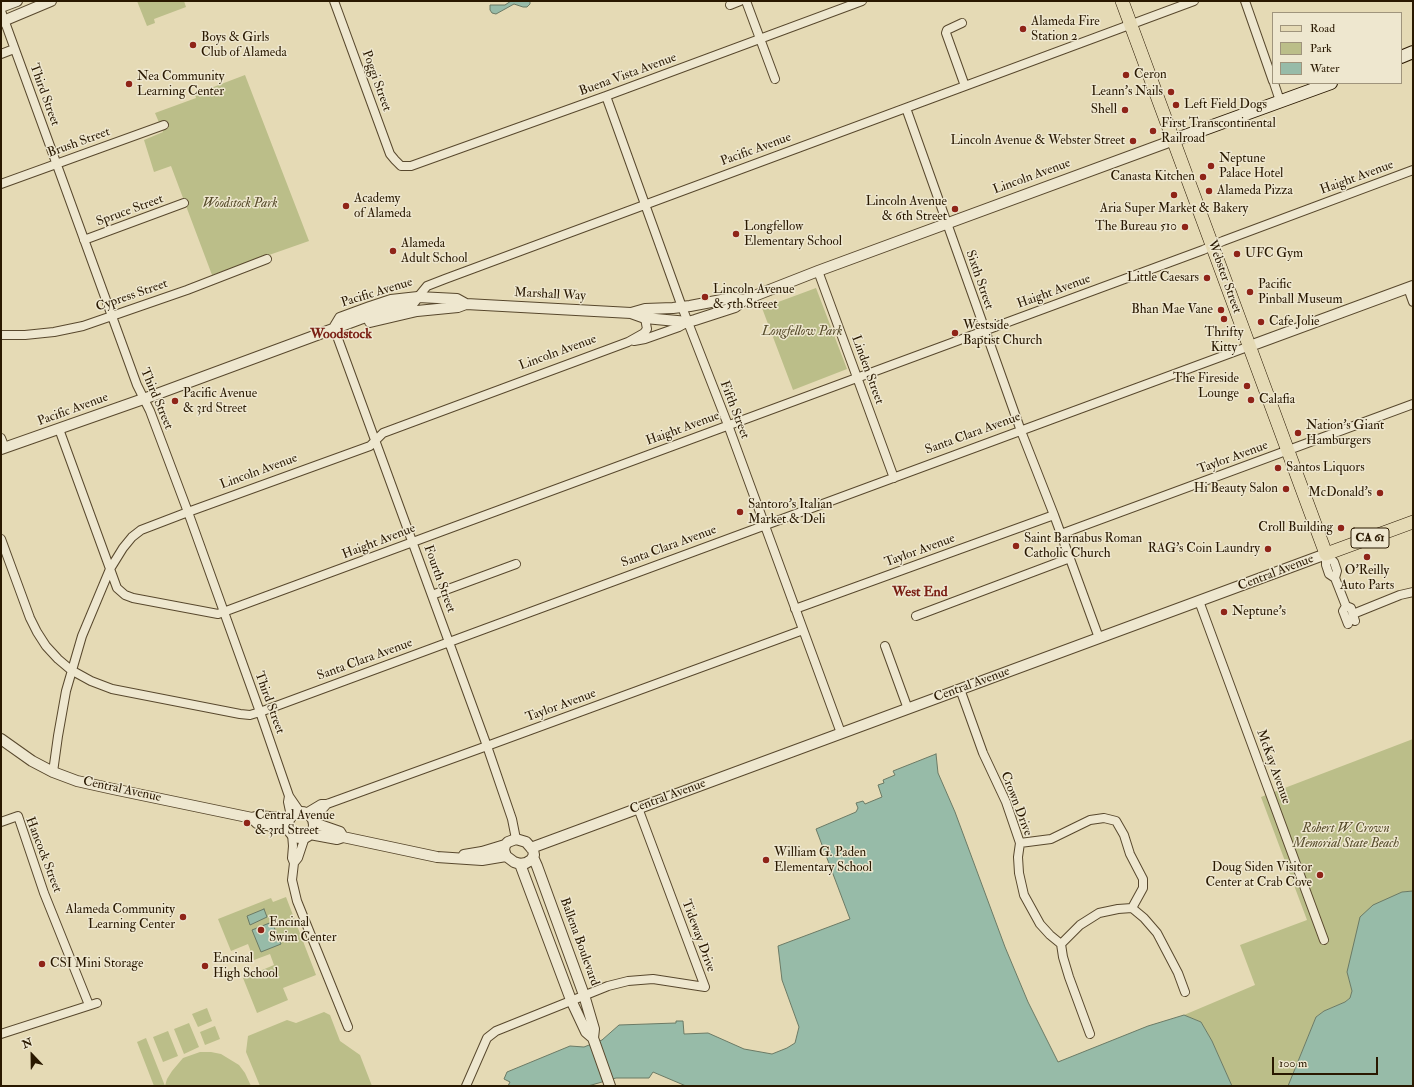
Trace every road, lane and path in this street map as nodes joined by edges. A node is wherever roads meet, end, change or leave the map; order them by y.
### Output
1 (17, 1) edge
2 (51, 1) edge
3 (334, 1) edge
4 (740, 1) edge
5 (746, 1) edge
6 (862, 1) edge
7 (1122, 1) edge
8 (1194, 1) edge
9 (1245, 1) edge
10 (730, 5) dead end
11 (1, 8) edge
12 (2, 18) edge
13 (962, 23) dead end
14 (1131, 24) junction
15 (761, 38) junction
16 (14, 49) junction
17 (1413, 52) edge
18 (1, 54) edge
19 (1402, 57) edge
20 (776, 79) dead end
21 (1272, 79) edge
22 (1274, 84) edge
23 (1328, 84) edge
24 (965, 86) junction
25 (606, 96) junction
26 (1280, 101) junction
27 (906, 108) junction
28 (164, 125) dead end
29 (1174, 140) junction
30 (56, 164) junction
31 (402, 166) joint
32 (1413, 170) edge
33 (1, 184) edge
34 (184, 203) dead end
35 (646, 205) junction
36 (947, 224) junction
37 (84, 240) junction
38 (1213, 246) junction
39 (267, 259) dead end
40 (818, 271) junction
41 (1410, 287) edge
42 (418, 297) junction
43 (744, 300) junction
44 (722, 301) junction
45 (1413, 302) edge
46 (466, 304) junction
47 (682, 307) junction
48 (417, 311) joint
49 (631, 313) junction
50 (111, 317) junction
51 (645, 318) junction
52 (688, 322) junction
53 (334, 328) junction
54 (984, 331) junction
55 (1, 335) edge
56 (628, 342) junction
57 (1250, 346) junction
58 (857, 378) junction
59 (144, 399) junction
60 (1413, 404) edge
61 (728, 425) junction
62 (59, 429) junction
63 (1021, 431) junction
64 (1, 438) edge
65 (376, 439) junction
66 (3, 449) edge
67 (1288, 450) junction
68 (894, 478) junction
69 (188, 512) junction
70 (1054, 515) junction
71 (1413, 522) edge
72 (764, 526) junction
73 (1061, 534) junction
74 (1, 539) edge
75 (412, 542) junction
76 (1326, 554) junction
77 (1070, 558) junction
78 (516, 564) dead end
79 (110, 569) junction
80 (1413, 592) edge
81 (432, 595) junction
82 (1199, 601) junction
83 (1346, 606) junction
84 (795, 610) junction
85 (224, 613) junction
86 (916, 616) dead end
87 (1352, 620) junction
88 (803, 630) junction
89 (1099, 638) junction
90 (450, 642) junction
91 (885, 646) dead end
92 (71, 670) junction
93 (960, 689) junction
94 (908, 709) junction
95 (260, 712) junction
96 (841, 733) junction
97 (1, 739) edge
98 (487, 746) junction
99 (53, 772) junction
100 (638, 808) junction
101 (299, 821) junction
102 (1, 822) edge
103 (307, 835) junction
104 (343, 837) junction
105 (516, 839) junction
106 (1020, 843) junction
107 (505, 845) junction
108 (532, 852) junction
109 (506, 856) junction
110 (454, 857) junction
111 (294, 862) junction
112 (520, 864) junction
113 (1132, 908) junction
114 (1324, 940) dead end
115 (1061, 944) junction
116 (1185, 992) dead end
117 (584, 995) junction
118 (571, 1000) junction
119 (348, 1027) dead end
120 (1, 1034) edge
121 (1090, 1034) dead end
122 (592, 1038) junction
123 (610, 1084) edge
124 (466, 1086) edge

1 - 11 street
2 - 12 street
3 - 31 street, Poggi Street
4 - 10 street
5 - 15 street
6 - 15 street, Buena Vista Avenue
7 - 14 main road, Webster Street
8 - 14 street, Pacific Avenue
9 - 21 street
12 - 16 street, Third Street
13 - 24 street
14 - 24 street, Pacific Avenue
14 - 29 main road, Webster Street
15 - 20 street
15 - 25 street, Buena Vista Avenue
16 - 18 street
16 - 30 street, Third Street
17 - 19 main road
22 - 26 street
23 - 26 main road, Lincoln Avenue
24 - 27 street, Pacific Avenue
25 - 31 street, Buena Vista Avenue
25 - 35 street, Fifth Street
26 - 29 main road, Lincoln Avenue
27 - 35 street, Pacific Avenue
27 - 36 street, Sixth Street
28 - 30 street, Brush Street
29 - 36 street, Lincoln Avenue
29 - 38 main road, Webster Street
30 - 33 street, Brush Street
30 - 37 street, Third Street
32 - 38 street, Haight Avenue
34 - 37 street, Spruce Street
35 - 42 street, Pacific Avenue
35 - 47 street, Fifth Street
36 - 40 street, Lincoln Avenue
36 - 54 street, Sixth Street
37 - 50 street, Third Street
38 - 54 street, Haight Avenue
38 - 57 main road, Webster Street
39 - 50 street, Cypress Street
40 - 43 street, Lincoln Avenue
40 - 58 street, Linden Street
41 - 45 street
41 - 57 street, Santa Clara Avenue
42 - 46 street, Marshall Way
42 - 53 street
43 - 44 street, Lincoln Avenue
43 - 52 street, Lincoln Avenue
44 - 47 street, Lincoln Avenue
44 - 52 street
46 - 48 street, Marshall Way
46 - 49 street, Marshall Way
47 - 49 street, Marshall Way
47 - 52 street, Fifth Street
48 - 53 street, Pacific Avenue
49 - 51 street, Marshall Way
50 - 55 street, Cypress Street
50 - 59 street, Third Street
51 - 52 street, Marshall Way
51 - 56 street, Lincoln Avenue
52 - 56 street, Lincoln Avenue
52 - 61 street, Fifth Street
53 - 59 street, Pacific Avenue
53 - 65 street, Fourth Street
54 - 58 street, Haight Avenue
54 - 63 street, Sixth Street
56 - 65 street, Lincoln Avenue
57 - 63 street, Santa Clara Avenue
57 - 67 main road, Webster Street
58 - 61 street, Haight Avenue
58 - 68 street, Linden Street
59 - 62 street, Pacific Avenue
59 - 69 street, Third Street
60 - 67 street, Taylor Avenue
61 - 72 street, Fifth Street
61 - 75 street, Haight Avenue
62 - 66 street, Pacific Avenue
62 - 79 street, Haight Avenue
63 - 68 street, Santa Clara Avenue
63 - 70 street, Sixth Street
64 - 66 street
65 - 69 street, Lincoln Avenue
65 - 75 street, Fourth Street
67 - 73 street, Taylor Avenue
67 - 76 main road, Webster Street
68 - 72 street, Santa Clara Avenue
69 - 79 street, Lincoln Avenue
69 - 85 street, Third Street
70 - 73 street, Sixth Street
70 - 84 street, Taylor Avenue
71 - 76 main road, Central Avenue / CA 61
72 - 84 street, Fifth Street
72 - 90 street, Santa Clara Avenue
73 - 77 street, Sixth Street
74 - 92 street, Santa Clara Avenue
75 - 81 street, Fourth Street
75 - 85 street, Haight Avenue
76 - 82 street, Central Avenue
76 - 83 street, Webster Street
77 - 86 street
77 - 89 street, Sixth Street
78 - 81 street
79 - 85 street, Haight Avenue
79 - 92 street, Lincoln Avenue
80 - 87 street
81 - 90 street, Fourth Street
82 - 89 street, Central Avenue
82 - 114 street, McKay Avenue
83 - 87 street, Webster Street
83 - 87 street, Webster Street
84 - 88 street, Fifth Street
85 - 95 street, Third Street
88 - 96 street, Fifth Street
88 - 98 street, Taylor Avenue
89 - 93 street, Central Avenue
90 - 95 street, Santa Clara Avenue
90 - 98 street, Fourth Street
91 - 94 street
92 - 95 street, Santa Clara Avenue
92 - 99 street, Lincoln Avenue
93 - 94 street, Central Avenue
93 - 106 street, Crown Drive
94 - 96 street, Central Avenue
95 - 101 street, Third Street
96 - 100 street, Central Avenue
97 - 99 street, Central Avenue
98 - 101 street, Taylor Avenue
98 - 105 street, Fourth Street
99 - 101 street, Central Avenue
100 - 108 street, Central Avenue
100 - 117 street, Tideway Drive
101 - 103 street
101 - 103 street, Central Avenue
101 - 104 street, Central Avenue
101 - 111 street
102 - 120 street, Hancock Street
103 - 104 street, Central Avenue
103 - 111 street
104 - 110 street, Central Avenue
105 - 107 street
105 - 108 street
106 - 113 street
106 - 115 street, Crown Drive
107 - 109 street
107 - 110 street, Central Avenue
108 - 112 street
108 - 117 street, Ballena Boulevard
109 - 110 street, Central Avenue
109 - 112 street
111 - 119 street
112 - 118 street, Ballena Boulevard
113 - 115 street
113 - 116 street
115 - 121 street
117 - 118 street, Tideway Drive
117 - 122 street, Ballena Boulevard
118 - 122 street, Ballena Boulevard
118 - 124 street, Tideway Drive
122 - 123 street, Ballena Boulevard

